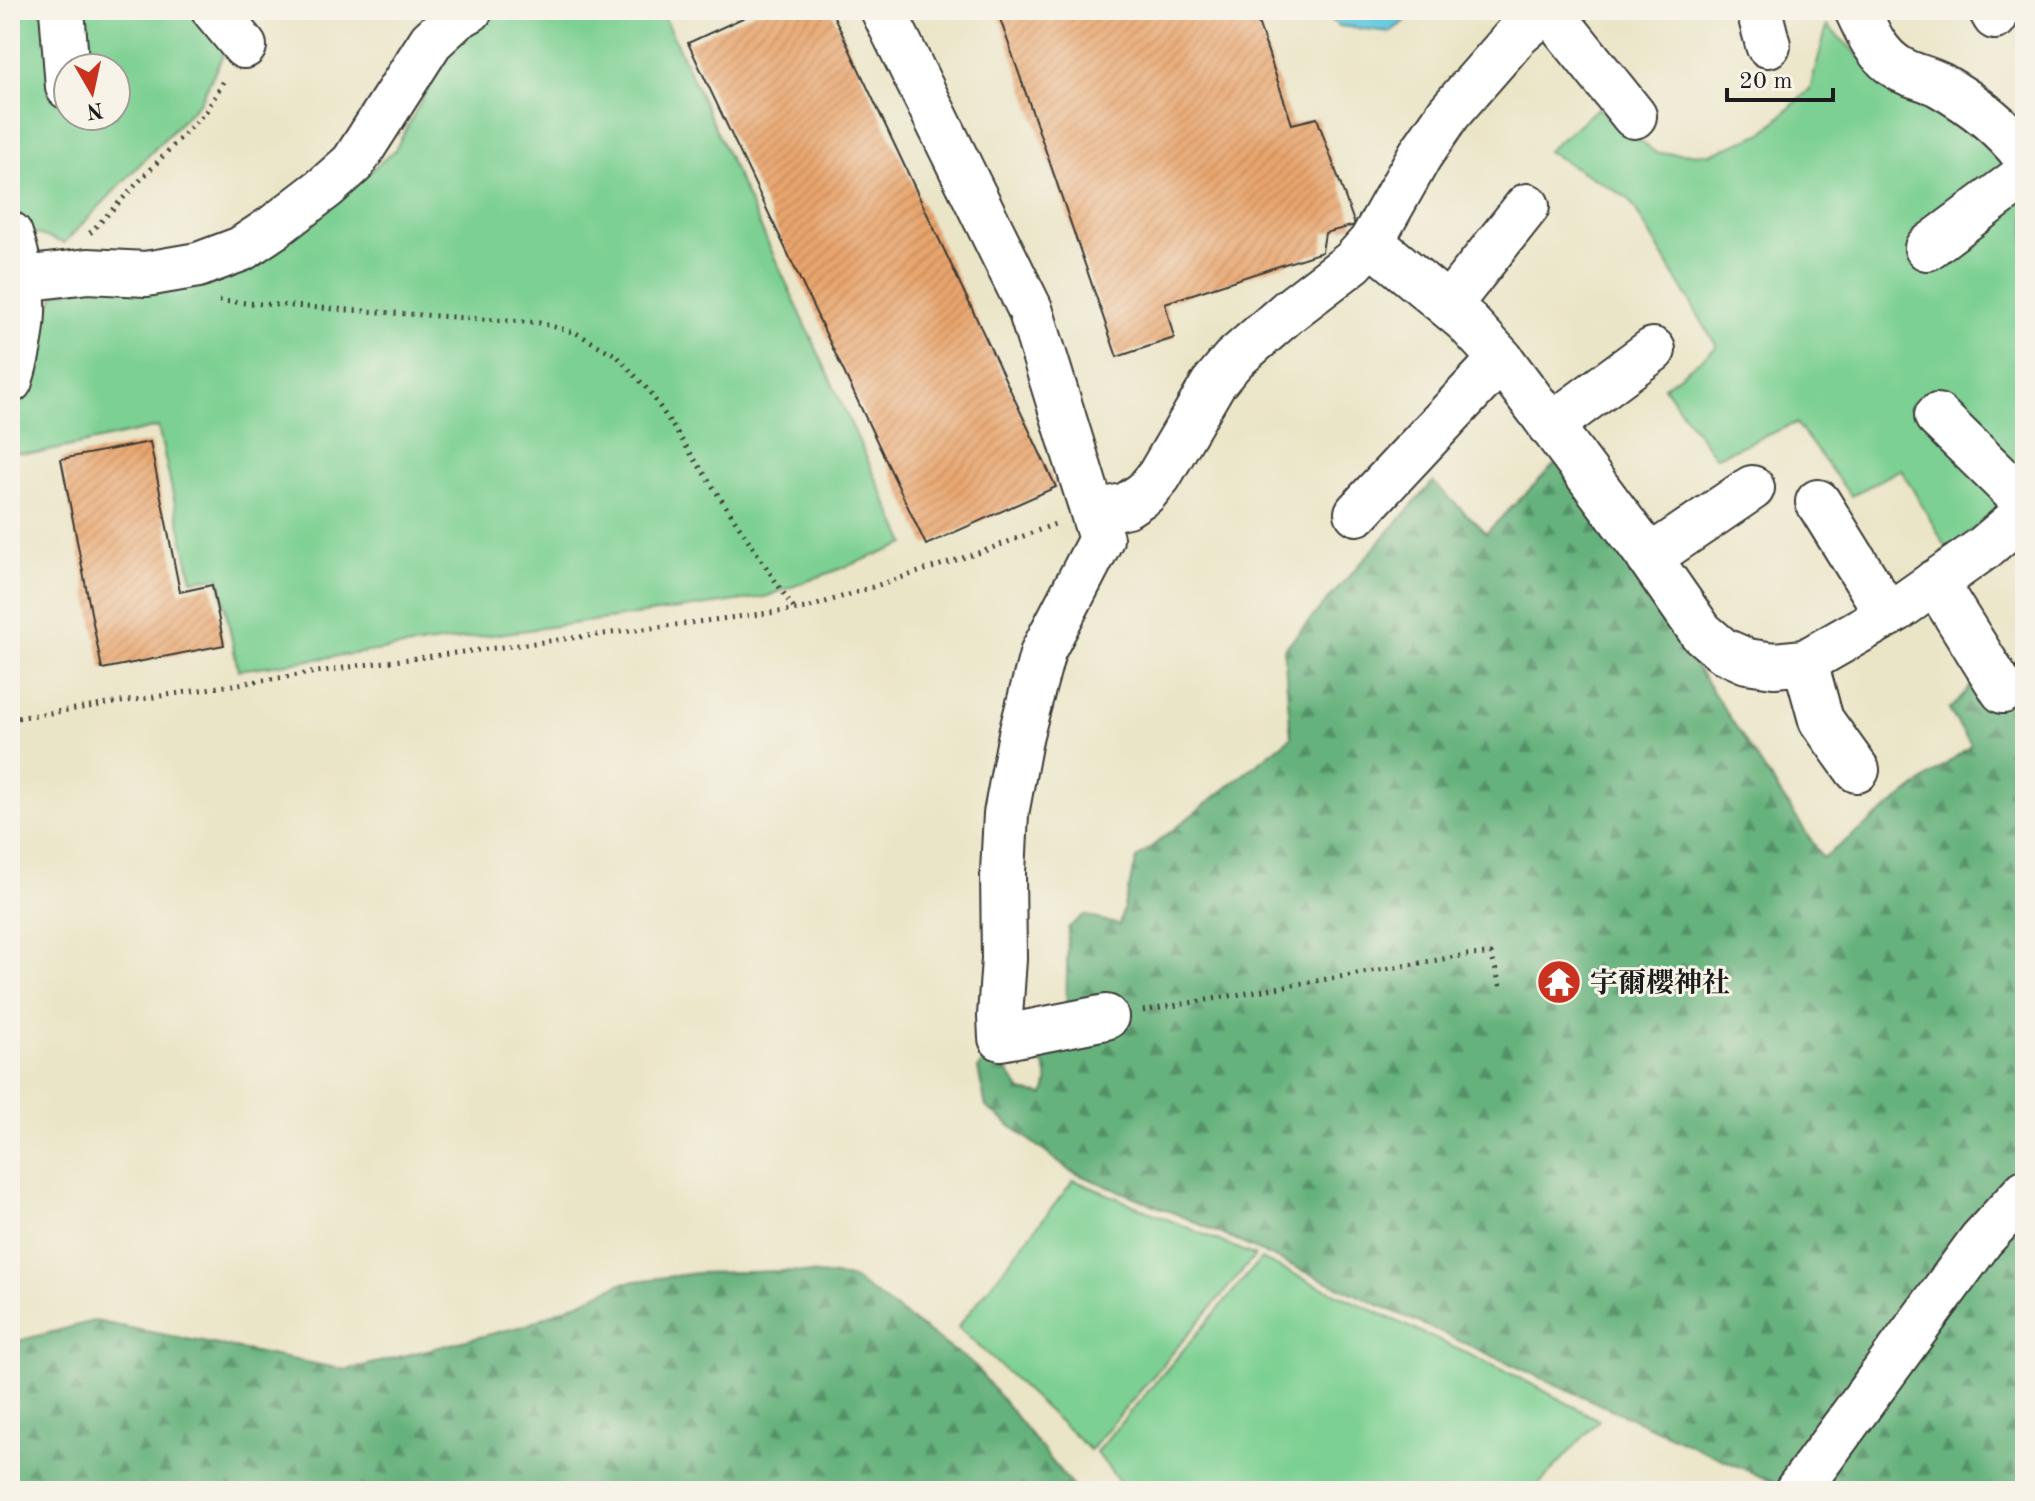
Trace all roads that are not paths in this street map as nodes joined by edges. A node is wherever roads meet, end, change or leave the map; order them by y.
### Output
1 (62, 10) edge
2 (214, 10) edge
3 (470, 10) edge
4 (883, 10) edge
5 (1548, 10) edge
6 (1857, 10) edge
7 (244, 46) road end
8 (65, 52) edge
9 (1634, 116) dead end
10 (2025, 156) edge
11 (2025, 175) edge
12 (1527, 206) dead end
13 (10, 234) edge
14 (1371, 242) junction
15 (1927, 248) dead end
16 (37, 277) junction
17 (1448, 306) junction
18 (1653, 350) dead end
19 (1501, 359) junction
20 (10, 381) edge
21 (1937, 416) dead end
22 (1550, 426) junction
23 (1752, 488) dead end
24 (1818, 502) dead end
25 (2025, 502) edge
26 (1093, 513) junction
27 (1357, 513) dead end
28 (2025, 513) edge
29 (1649, 558) junction
30 (1935, 582) junction
31 (1888, 615) junction
32 (1805, 662) junction
33 (2003, 691) dead end
34 (1857, 770) dead end
35 (1106, 1017) road end
36 (2025, 1192) edge
37 (1797, 1491) edge

1 - 8 street
2 - 7 street
3 - 16 street
4 - 26 street
5 - 9 street
5 - 14 street
6 - 10 street
11 - 15 street
12 - 17 street
13 - 16 street
14 - 17 street
14 - 26 street
16 - 20 street
17 - 19 street
18 - 22 street
19 - 22 street
19 - 27 street
21 - 25 street
22 - 29 street
23 - 29 street
24 - 31 street
26 - 35 street
28 - 30 street
29 - 32 street
30 - 31 street
30 - 33 street
31 - 32 street
32 - 34 street
36 - 37 street

